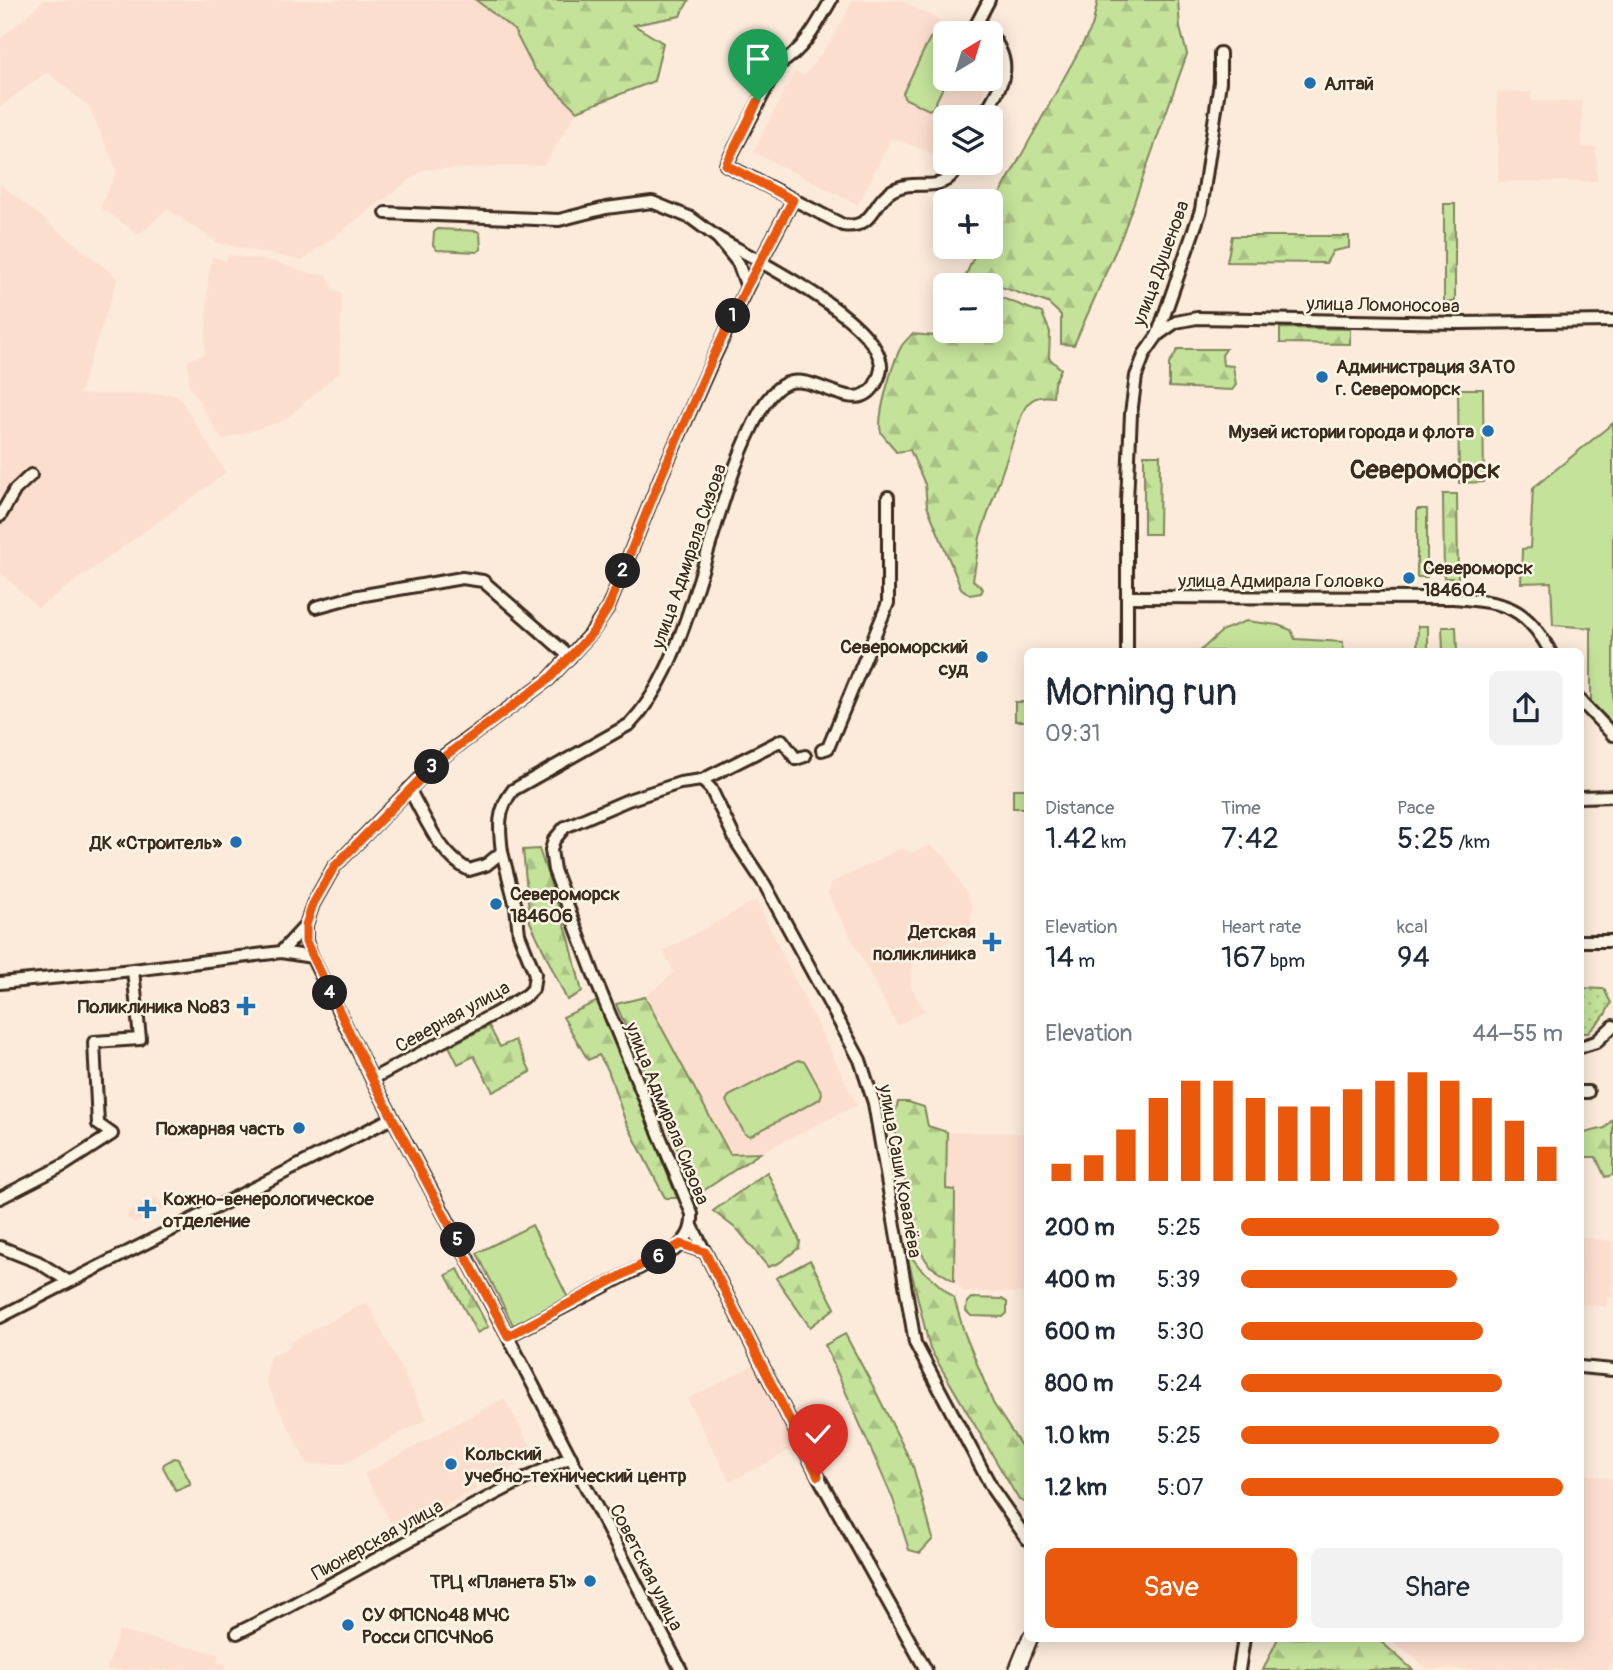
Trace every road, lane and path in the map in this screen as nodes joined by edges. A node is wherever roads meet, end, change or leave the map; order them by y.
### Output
1 (831, 0) edge
2 (989, 0) edge
3 (978, 21) edge
4 (1220, 53) dead end
5 (1003, 54) edge
6 (1003, 79) edge
7 (954, 175) edge
8 (793, 200) junction
9 (386, 213) dead end
10 (718, 238) junction
11 (760, 262) junction
12 (747, 286) junction
13 (1613, 321) edge
14 (1157, 336) junction
15 (31, 475) dead end
16 (888, 497) dead end
17 (0, 516) edge
18 (1127, 597) junction
19 (316, 607) dead end
20 (1127, 648) edge
21 (1548, 648) edge
22 (570, 657) junction
23 (1584, 704) edge
24 (1613, 736) edge
25 (822, 750) dead end
26 (805, 756) dead end
27 (702, 780) junction
28 (409, 789) junction
29 (1613, 796) edge
30 (1584, 797) edge
31 (502, 852) junction
32 (306, 925) junction
33 (1584, 941) edge
34 (1613, 941) edge
35 (281, 952) junction
36 (312, 957) junction
37 (133, 970) junction
38 (0, 983) edge
39 (1613, 1026) edge
40 (1613, 1040) edge
41 (1596, 1042) junction
42 (1584, 1046) edge
43 (372, 1079) junction
44 (392, 1118) junction
45 (0, 1198) edge
46 (692, 1226) junction
47 (681, 1244) junction
48 (0, 1247) edge
49 (705, 1252) junction
50 (68, 1281) junction
51 (0, 1317) edge
52 (508, 1336) junction
53 (1584, 1367) edge
54 (1613, 1370) edge
55 (571, 1457) junction
56 (1024, 1535) edge
57 (237, 1633) dead end
58 (1028, 1642) edge
59 (1243, 1642) edge
60 (681, 1670) edge
61 (926, 1670) edge
62 (1017, 1670) edge
63 (1239, 1670) edge

1 - 8 street
2 - 3 street
4 - 14 street, улица Душенова
5 - 6 street
7 - 8 street
8 - 11 street
9 - 10 street
10 - 11 street
10 - 12 street
11 - 12 street
11 - 31 street, улица Адмирала Сизова
12 - 22 street
13 - 14 street, улица Ломоносова
14 - 18 street, улица Душенова
15 - 17 street
16 - 25 street
18 - 20 street, улица Душенова
18 - 21 street, улица Адмирала Головко
19 - 22 street
22 - 28 street
23 - 24 street
26 - 27 street, улица Адмирала Сизова
27 - 46 street, улица Адмирала Сизова
27 - 56 street, улица Саши Ковалёва
28 - 31 street
28 - 32 street
29 - 30 street
31 - 43 street, Северная улица
32 - 35 street
32 - 36 street, Советская улица
33 - 34 street
35 - 36 street
35 - 37 street
36 - 43 street, Советская улица
37 - 38 street
37 - 45 street
39 - 41 street
40 - 41 street
41 - 42 street
43 - 44 street, Советская улица
44 - 50 street
44 - 52 street, Советская улица
46 - 47 street, улица Адмирала Сизова
46 - 49 street
47 - 49 street
47 - 52 street
48 - 50 street
49 - 61 street
50 - 51 street
52 - 55 street, Советская улица
53 - 54 street
55 - 57 street, Пионерская улица
55 - 60 street, Советская улица
58 - 62 main road
59 - 63 street

